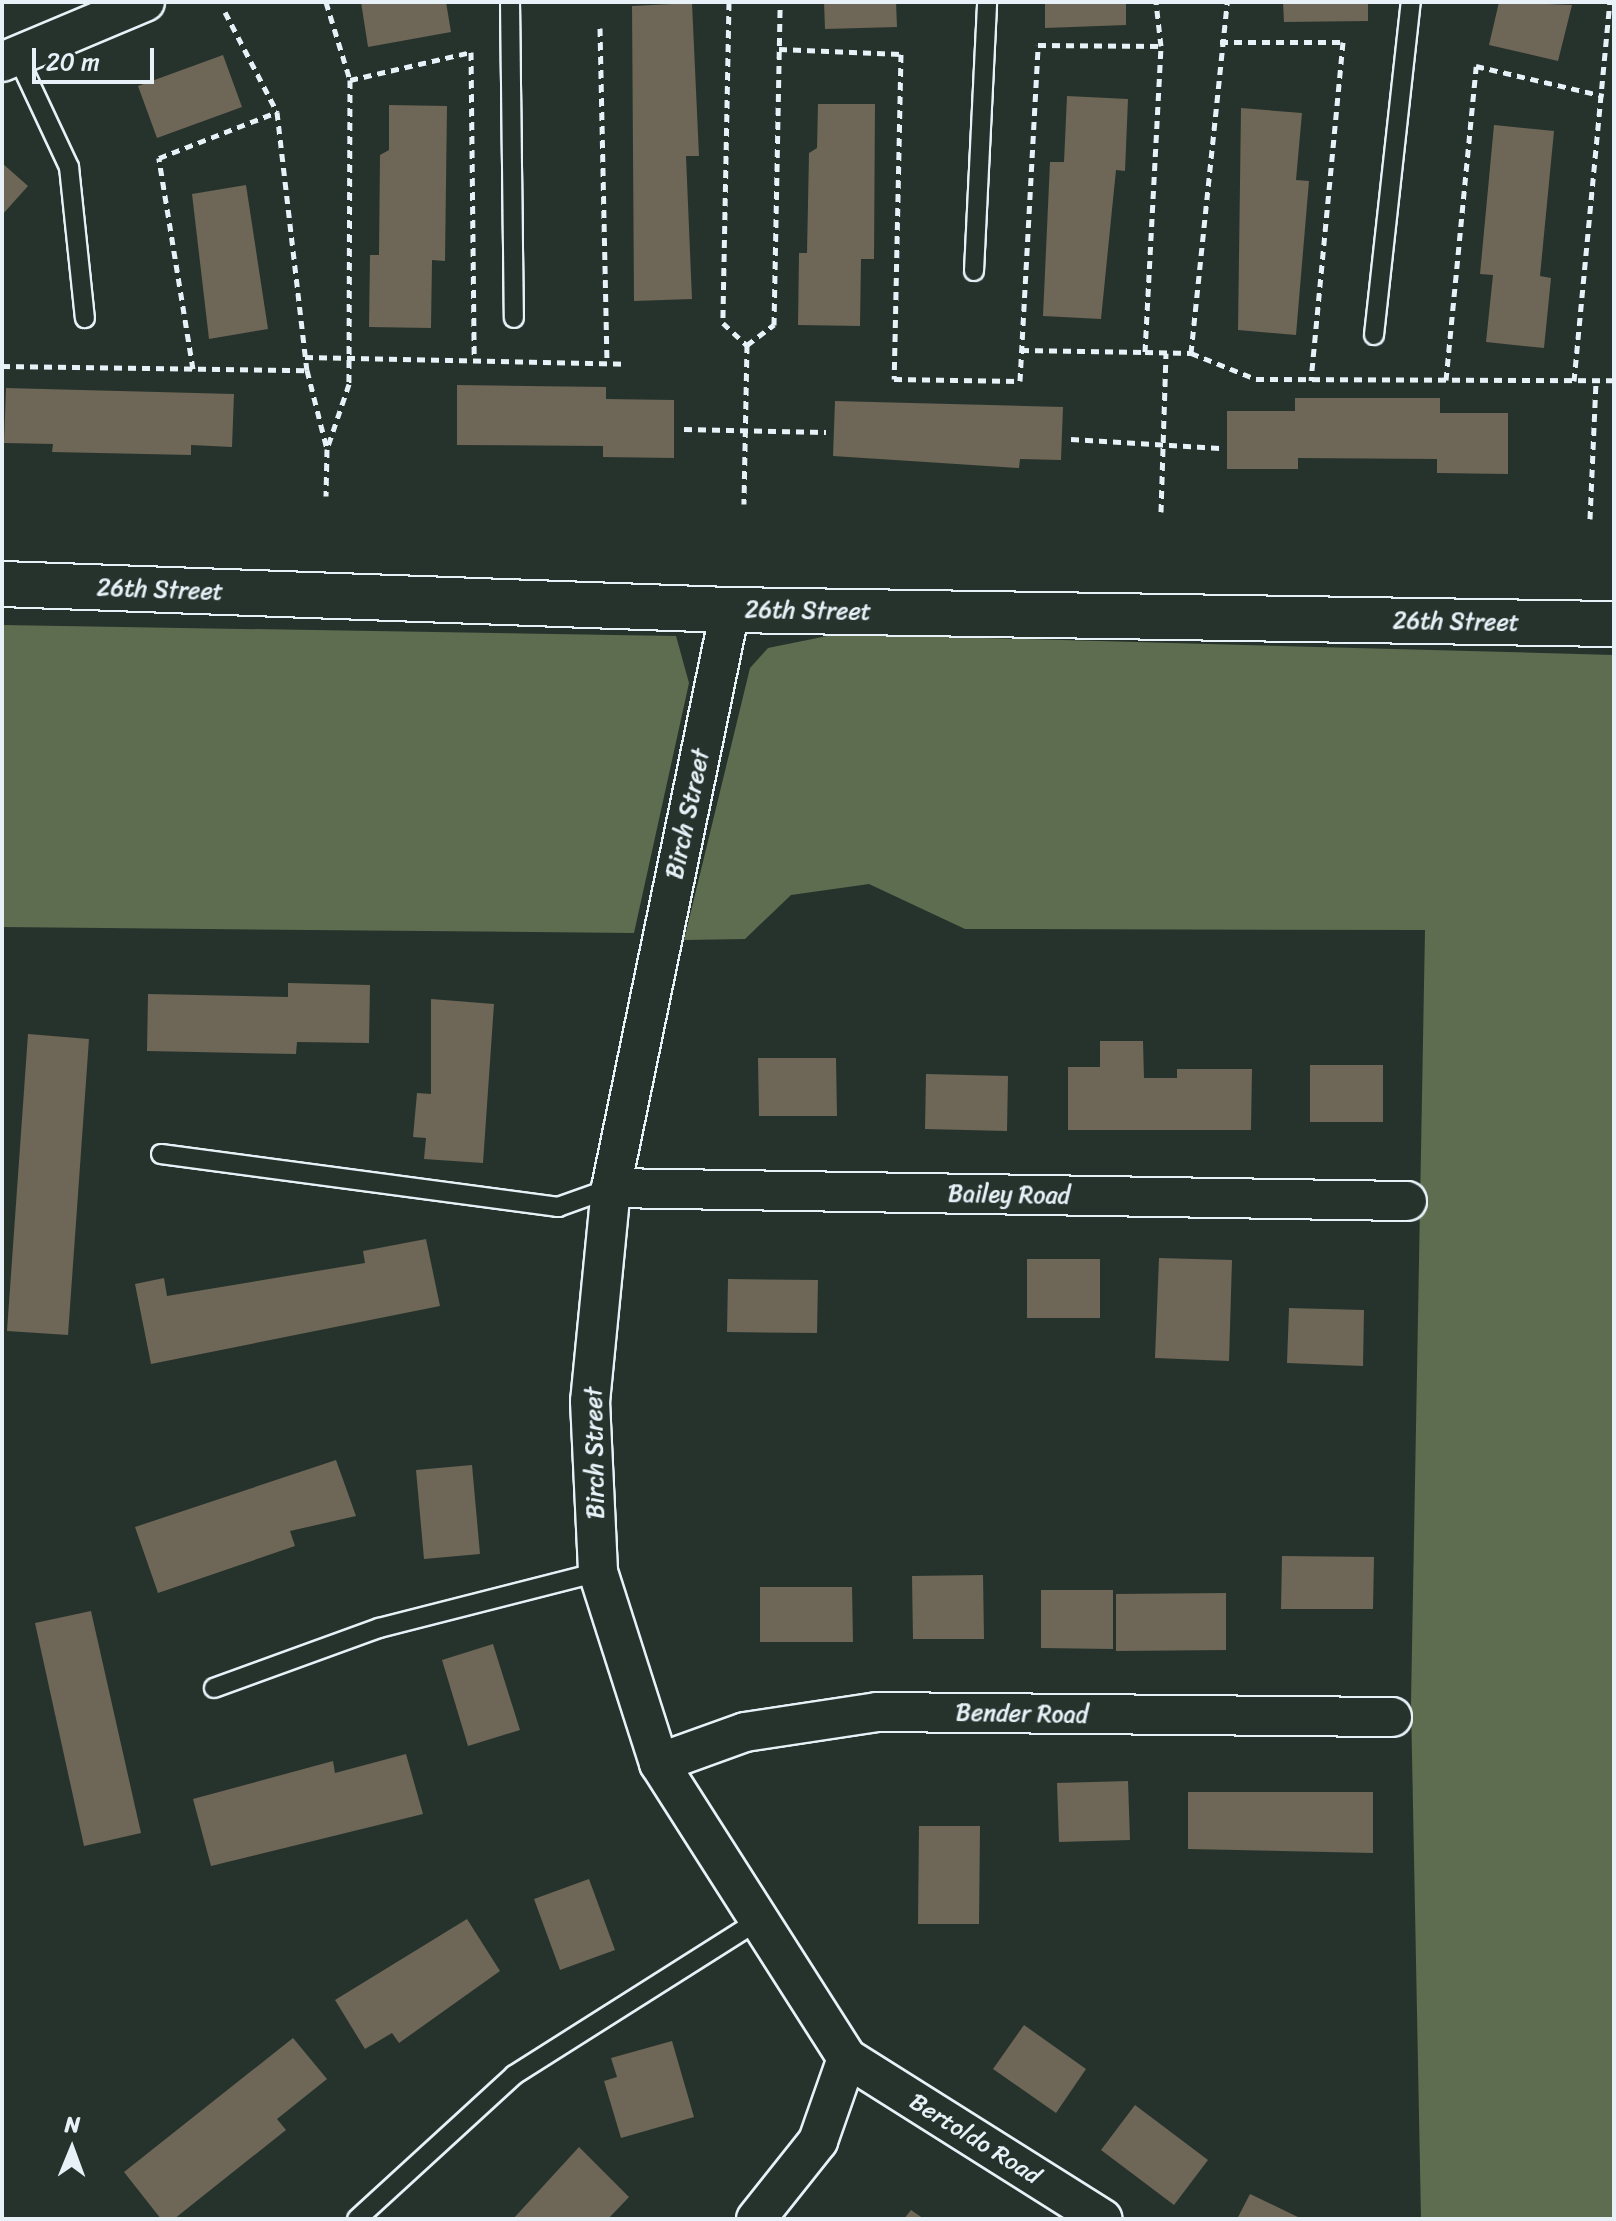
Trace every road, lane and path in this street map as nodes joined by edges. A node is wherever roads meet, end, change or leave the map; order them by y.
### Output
1 (326, 2) edge
2 (510, 2) edge
3 (729, 2) edge
4 (780, 2) edge
5 (987, 2) edge
6 (1227, 2) edge
7 (1411, 2) edge
8 (1610, 2) edge
9 (129, 5) edge
10 (225, 12) dead end
11 (600, 28) dead end
12 (1220, 42) junction
13 (1161, 46) dead end
14 (10, 59) edge
15 (350, 80) junction
16 (1604, 96) junction
17 (277, 112) junction
18 (974, 271) dead end
19 (85, 318) dead end
20 (514, 318) dead end
21 (1374, 335) dead end
22 (747, 345) junction
23 (1021, 350) dead end
24 (1145, 352) junction
25 (1166, 353) junction
26 (1191, 353) junction
27 (305, 357) junction
28 (349, 358) junction
29 (474, 360) junction
30 (607, 363) junction
31 (626, 364) dead end
32 (2, 366) edge
33 (193, 369) junction
34 (307, 370) junction
35 (1311, 380) junction
36 (1446, 380) junction
37 (1614, 380) edge
38 (1574, 381) junction
39 (1596, 381) junction
40 (684, 429) dead end
41 (745, 430) junction
42 (826, 432) dead end
43 (1071, 439) dead end
44 (1164, 441) junction
45 (1220, 448) dead end
46 (327, 449) junction
47 (326, 496) dead end
48 (744, 504) dead end
49 (1161, 512) dead end
50 (1590, 519) dead end
51 (2, 584) edge
52 (730, 610) junction
53 (1614, 624) edge
54 (161, 1154) dead end
55 (611, 1188) junction
56 (1407, 1201) dead end
57 (598, 1572) junction
58 (214, 1688) dead end
59 (1392, 1717) dead end
60 (659, 1763) junction
61 (759, 1920) junction
62 (847, 2058) junction
63 (357, 2219) edge
64 (756, 2219) edge
65 (1103, 2219) edge

1 - 15 path
2 - 20 lane
3 - 22 path
4 - 22 path
5 - 18 lane
6 - 12 path
7 - 21 lane
8 - 16 path
9 - 14 street
10 - 17 path
11 - 30 path
12 - 26 path
12 - 35 path
13 - 24 path
14 - 19 lane
15 - 28 path
15 - 29 path
16 - 36 path
16 - 38 path
17 - 27 path
17 - 33 path
22 - 41 path
23 - 24 path
24 - 25 path
25 - 26 path
25 - 44 path
26 - 35 path
27 - 28 path
27 - 34 path
28 - 29 path
28 - 46 path
29 - 30 path
30 - 31 path
32 - 33 path
33 - 34 path
34 - 46 path
35 - 36 path
36 - 38 path
37 - 39 path
38 - 39 path
39 - 50 path
40 - 41 path
41 - 42 path
41 - 48 path
43 - 44 path
44 - 45 path
44 - 49 path
46 - 47 path
51 - 52 street, 26th Street
52 - 53 street, 26th Street
52 - 55 street, Birch Street
54 - 55 lane
55 - 56 street, Bailey Road
55 - 57 street, Birch Street
57 - 58 lane
57 - 60 street, Birch Street
59 - 60 street, Bender Road
60 - 61 street, Birch Street
61 - 62 street, Birch Street
61 - 63 lane
62 - 64 street
62 - 65 street, Bertoldo Road

